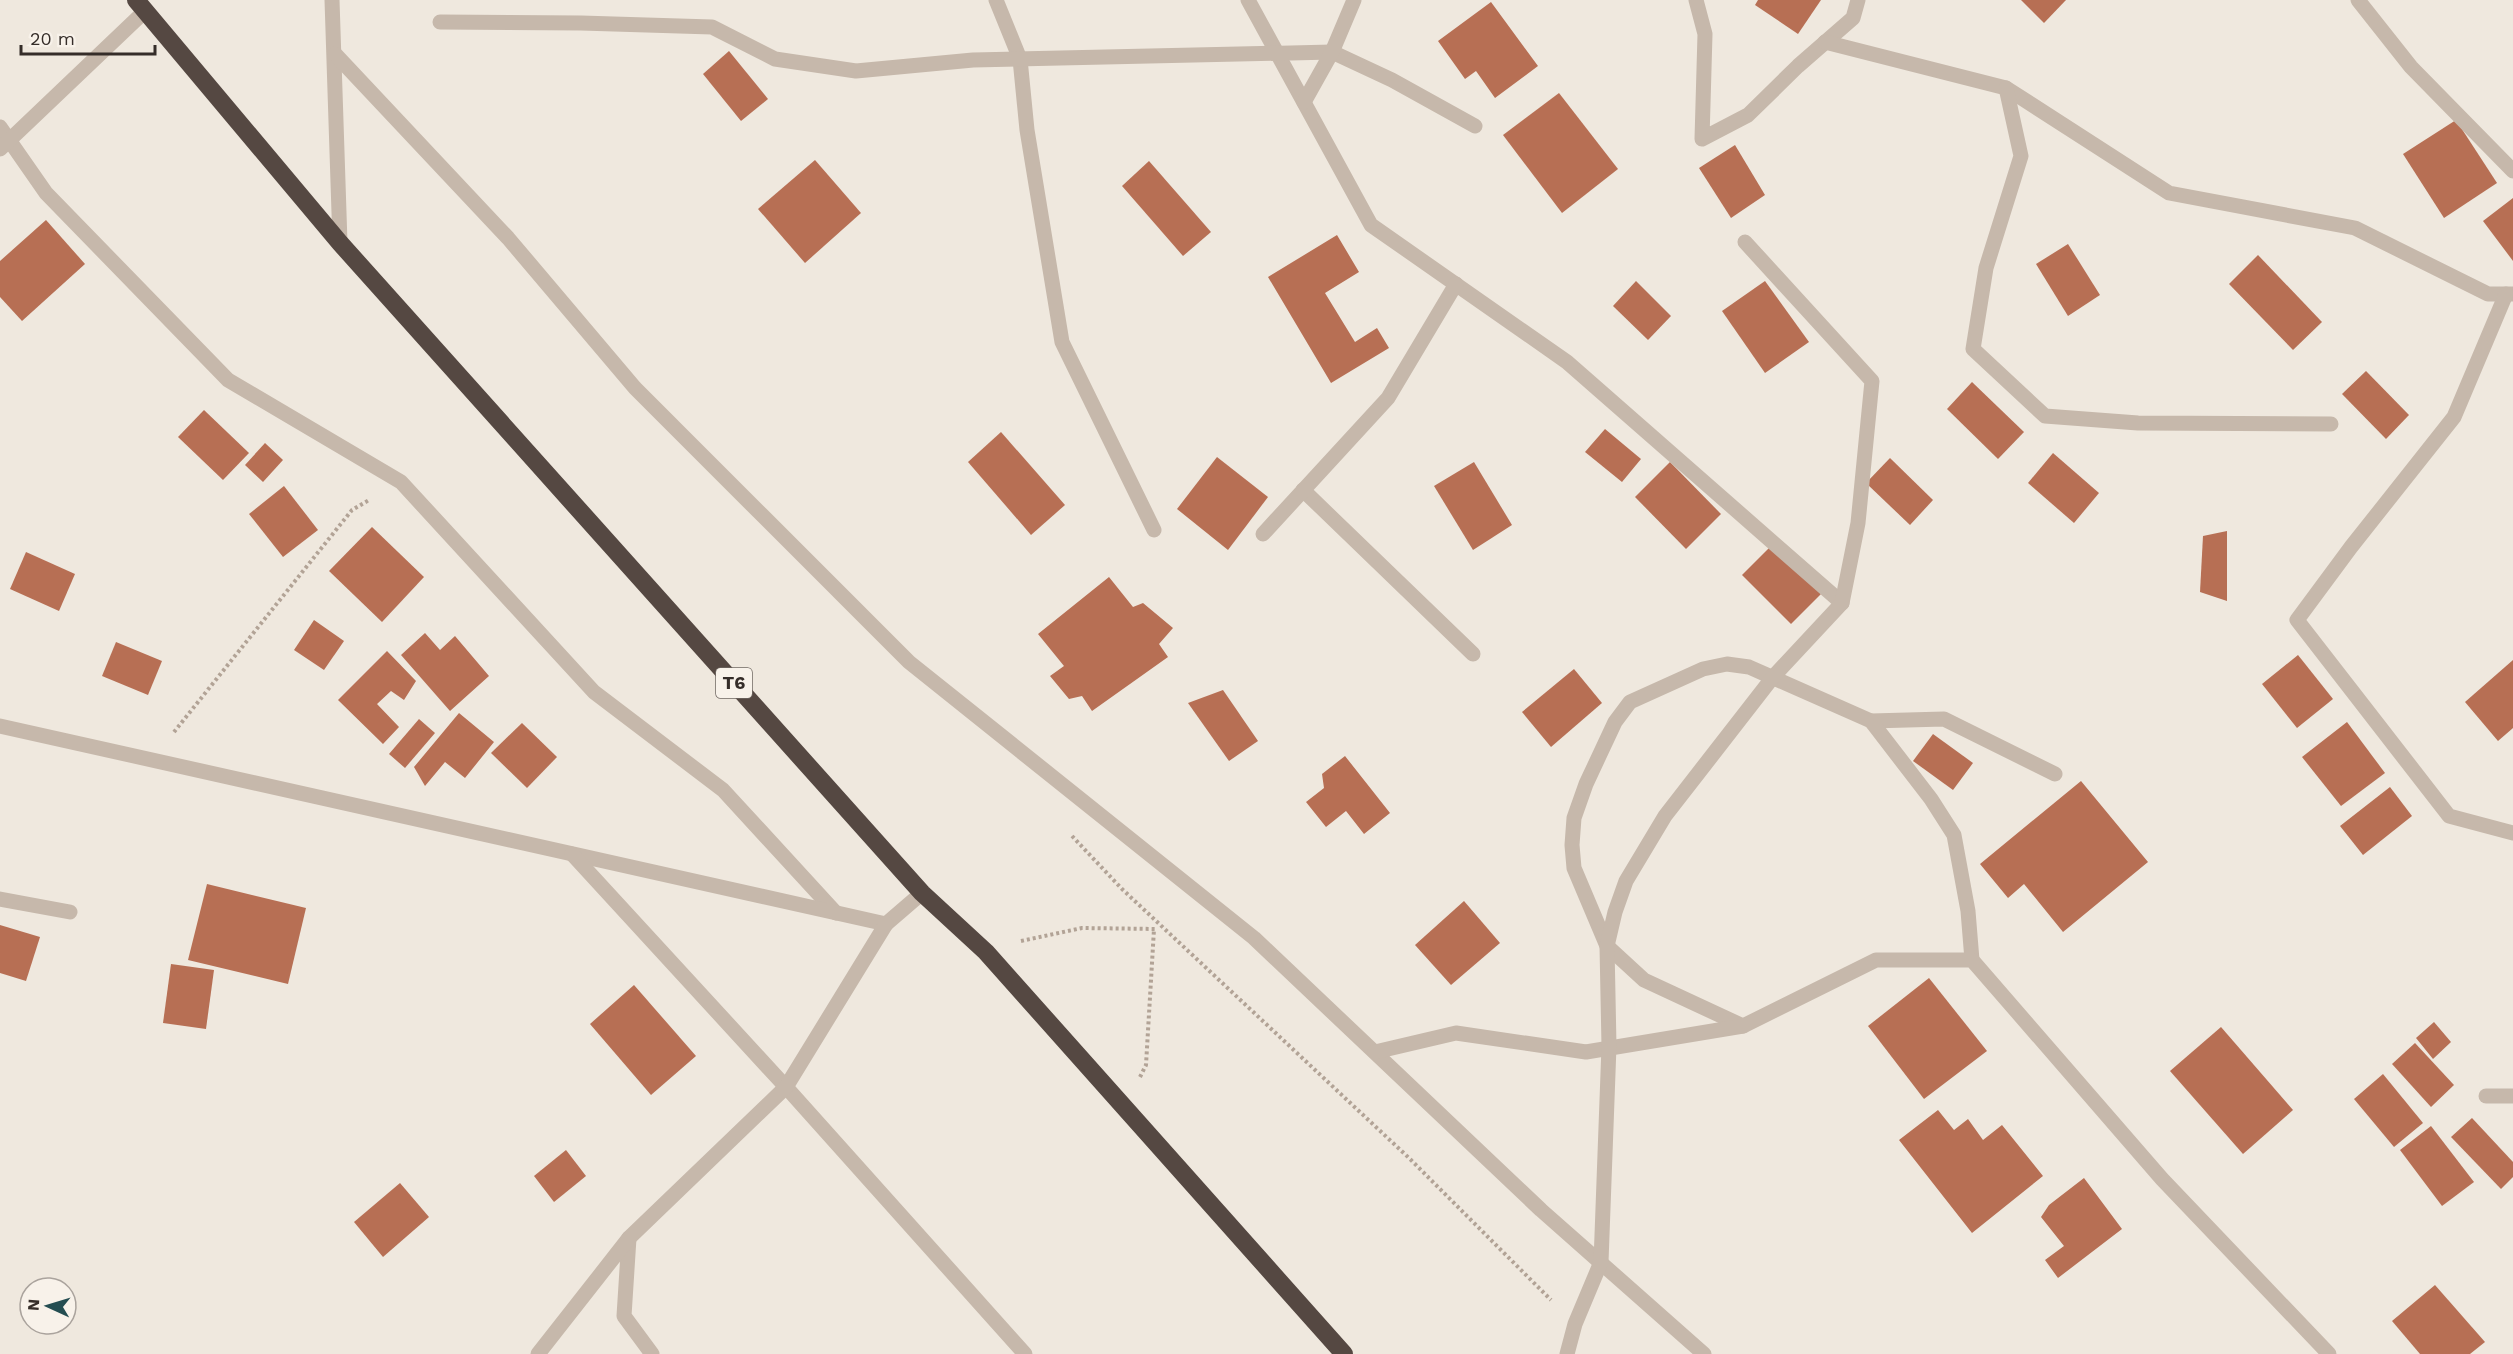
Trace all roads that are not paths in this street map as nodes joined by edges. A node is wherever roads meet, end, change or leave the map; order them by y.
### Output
1 (332, 0) edge
2 (996, 0) edge
3 (1248, 0) edge
4 (1354, 0) edge
5 (1696, 0) edge
6 (1858, 0) edge
7 (2358, 0) edge
8 (140, 5) edge
9 (440, 22) dead end
10 (1825, 42) junction
11 (1277, 52) junction
12 (1332, 52) junction
13 (335, 54) junction
14 (1020, 59) junction
15 (2006, 88) junction
16 (1304, 102) junction
17 (1475, 126) dead end
18 (0, 127) edge
19 (5, 145) edge
20 (2513, 171) edge
21 (1745, 242) dead end
22 (340, 243) junction
23 (1455, 284) junction
24 (2509, 294) edge
25 (2331, 424) dead end
26 (1303, 490) junction
27 (1154, 530) dead end
28 (1263, 534) dead end
29 (1842, 603) junction
30 (1473, 654) dead end
31 (1773, 677) junction
32 (1871, 720) junction
33 (0, 726) edge
34 (2055, 774) dead end
35 (2513, 833) edge
36 (572, 854) junction
37 (922, 892) junction
38 (0, 899) edge
39 (70, 912) dead end
40 (837, 913) junction
41 (886, 924) junction
42 (1607, 946) junction
43 (1972, 960) junction
44 (1743, 1026) junction
45 (1609, 1046) junction
46 (1375, 1052) junction
47 (786, 1087) junction
48 (2486, 1096) dead end
49 (2513, 1096) edge
50 (629, 1238) junction
51 (1601, 1262) junction
52 (538, 1354) edge
53 (652, 1354) edge
54 (1024, 1354) edge
55 (1344, 1354) edge
56 (1567, 1354) edge
57 (1704, 1354) edge
58 (2329, 1354) edge

1 - 13 street
2 - 14 street
3 - 11 street
4 - 12 street
5 - 10 street
6 - 10 street
7 - 20 street
8 - 19 street
8 - 22 highway, T6
9 - 14 street
10 - 15 street
11 - 12 street
11 - 14 street
11 - 16 street
12 - 16 street
12 - 17 street
13 - 22 street
13 - 46 street
14 - 27 street
15 - 24 street
15 - 25 street
16 - 23 street
18 - 19 street
19 - 40 street
21 - 29 street
22 - 37 highway, T6
23 - 26 street
23 - 29 street
24 - 35 street
26 - 28 street
26 - 30 street
29 - 31 street
31 - 32 street
31 - 42 street
31 - 42 street
32 - 34 street
32 - 43 street
33 - 36 street
36 - 40 street
36 - 47 street
37 - 41 street
37 - 55 highway, T6
38 - 39 street
40 - 41 street
41 - 47 street
42 - 44 street
42 - 45 street
43 - 44 street
43 - 58 street
44 - 45 street
45 - 46 street
45 - 51 street
46 - 51 street
47 - 50 street
47 - 54 street
48 - 49 street
50 - 52 street
50 - 53 street
51 - 56 street
51 - 57 street

